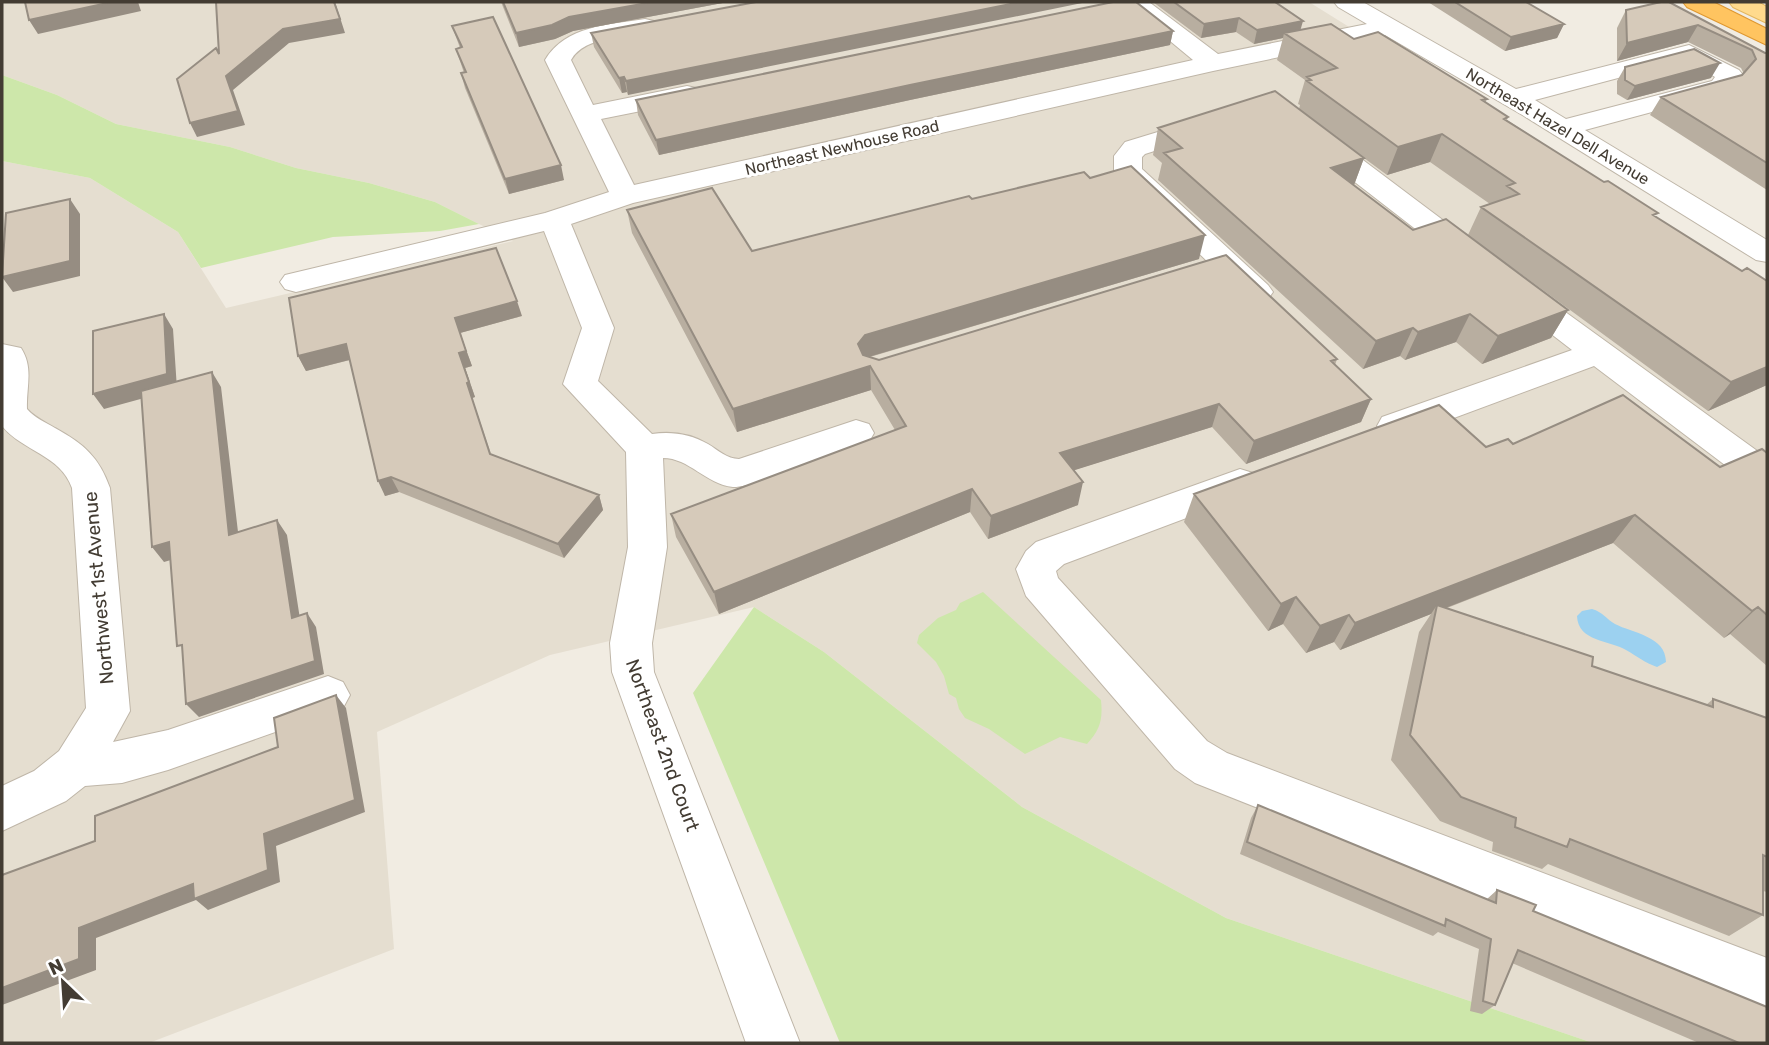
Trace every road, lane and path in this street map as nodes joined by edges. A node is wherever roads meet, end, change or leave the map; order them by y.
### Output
1 (1134, 2) edge
2 (1346, 2) edge
3 (1695, 2) edge
4 (1741, 2) edge
5 (1106, 7) edge
6 (1767, 16) edge
7 (672, 21) edge
8 (1391, 26) junction
9 (1767, 38) edge
10 (1213, 63) junction
11 (1561, 85) junction
12 (717, 88) edge
13 (1512, 97) junction
14 (583, 115) junction
15 (1609, 115) junction
16 (1234, 117) edge
17 (1294, 122) edge
18 (1563, 128) junction
19 (625, 196) junction
20 (554, 220) junction
21 (1767, 253) edge
22 (296, 282) dead end
23 (1277, 311) edge
24 (1597, 353) junction
25 (5, 355) edge
26 (1379, 424) edge
27 (856, 433) dead end
28 (644, 448) junction
29 (1280, 469) edge
30 (1766, 474) edge
31 (328, 695) edge
32 (75, 766) junction
33 (2, 810) edge
34 (1767, 984) edge
35 (774, 1043) edge

1 - 5 street
1 - 10 street
2 - 8 street, Northeast Hazel Dell Avenue
3 - 9 highway
4 - 6 main road
7 - 14 street
8 - 10 street, Northeast Newhouse Road
8 - 13 street, Northeast Hazel Dell Avenue
10 - 19 street, Northeast Newhouse Road
11 - 13 street
11 - 15 street
11 - 15 street
12 - 14 street
13 - 18 street, Northeast Hazel Dell Avenue
14 - 19 street
15 - 18 street
16 - 23 street
17 - 24 street
18 - 21 street, Northeast Hazel Dell Avenue
19 - 20 street, Northeast Newhouse Road
20 - 22 street, Northeast Newhouse Road
20 - 28 street
24 - 26 street
24 - 30 street
25 - 32 street, Northwest 1st Avenue
27 - 28 street
28 - 35 street, Northeast 2nd Court
29 - 34 street
31 - 32 street
32 - 33 street

